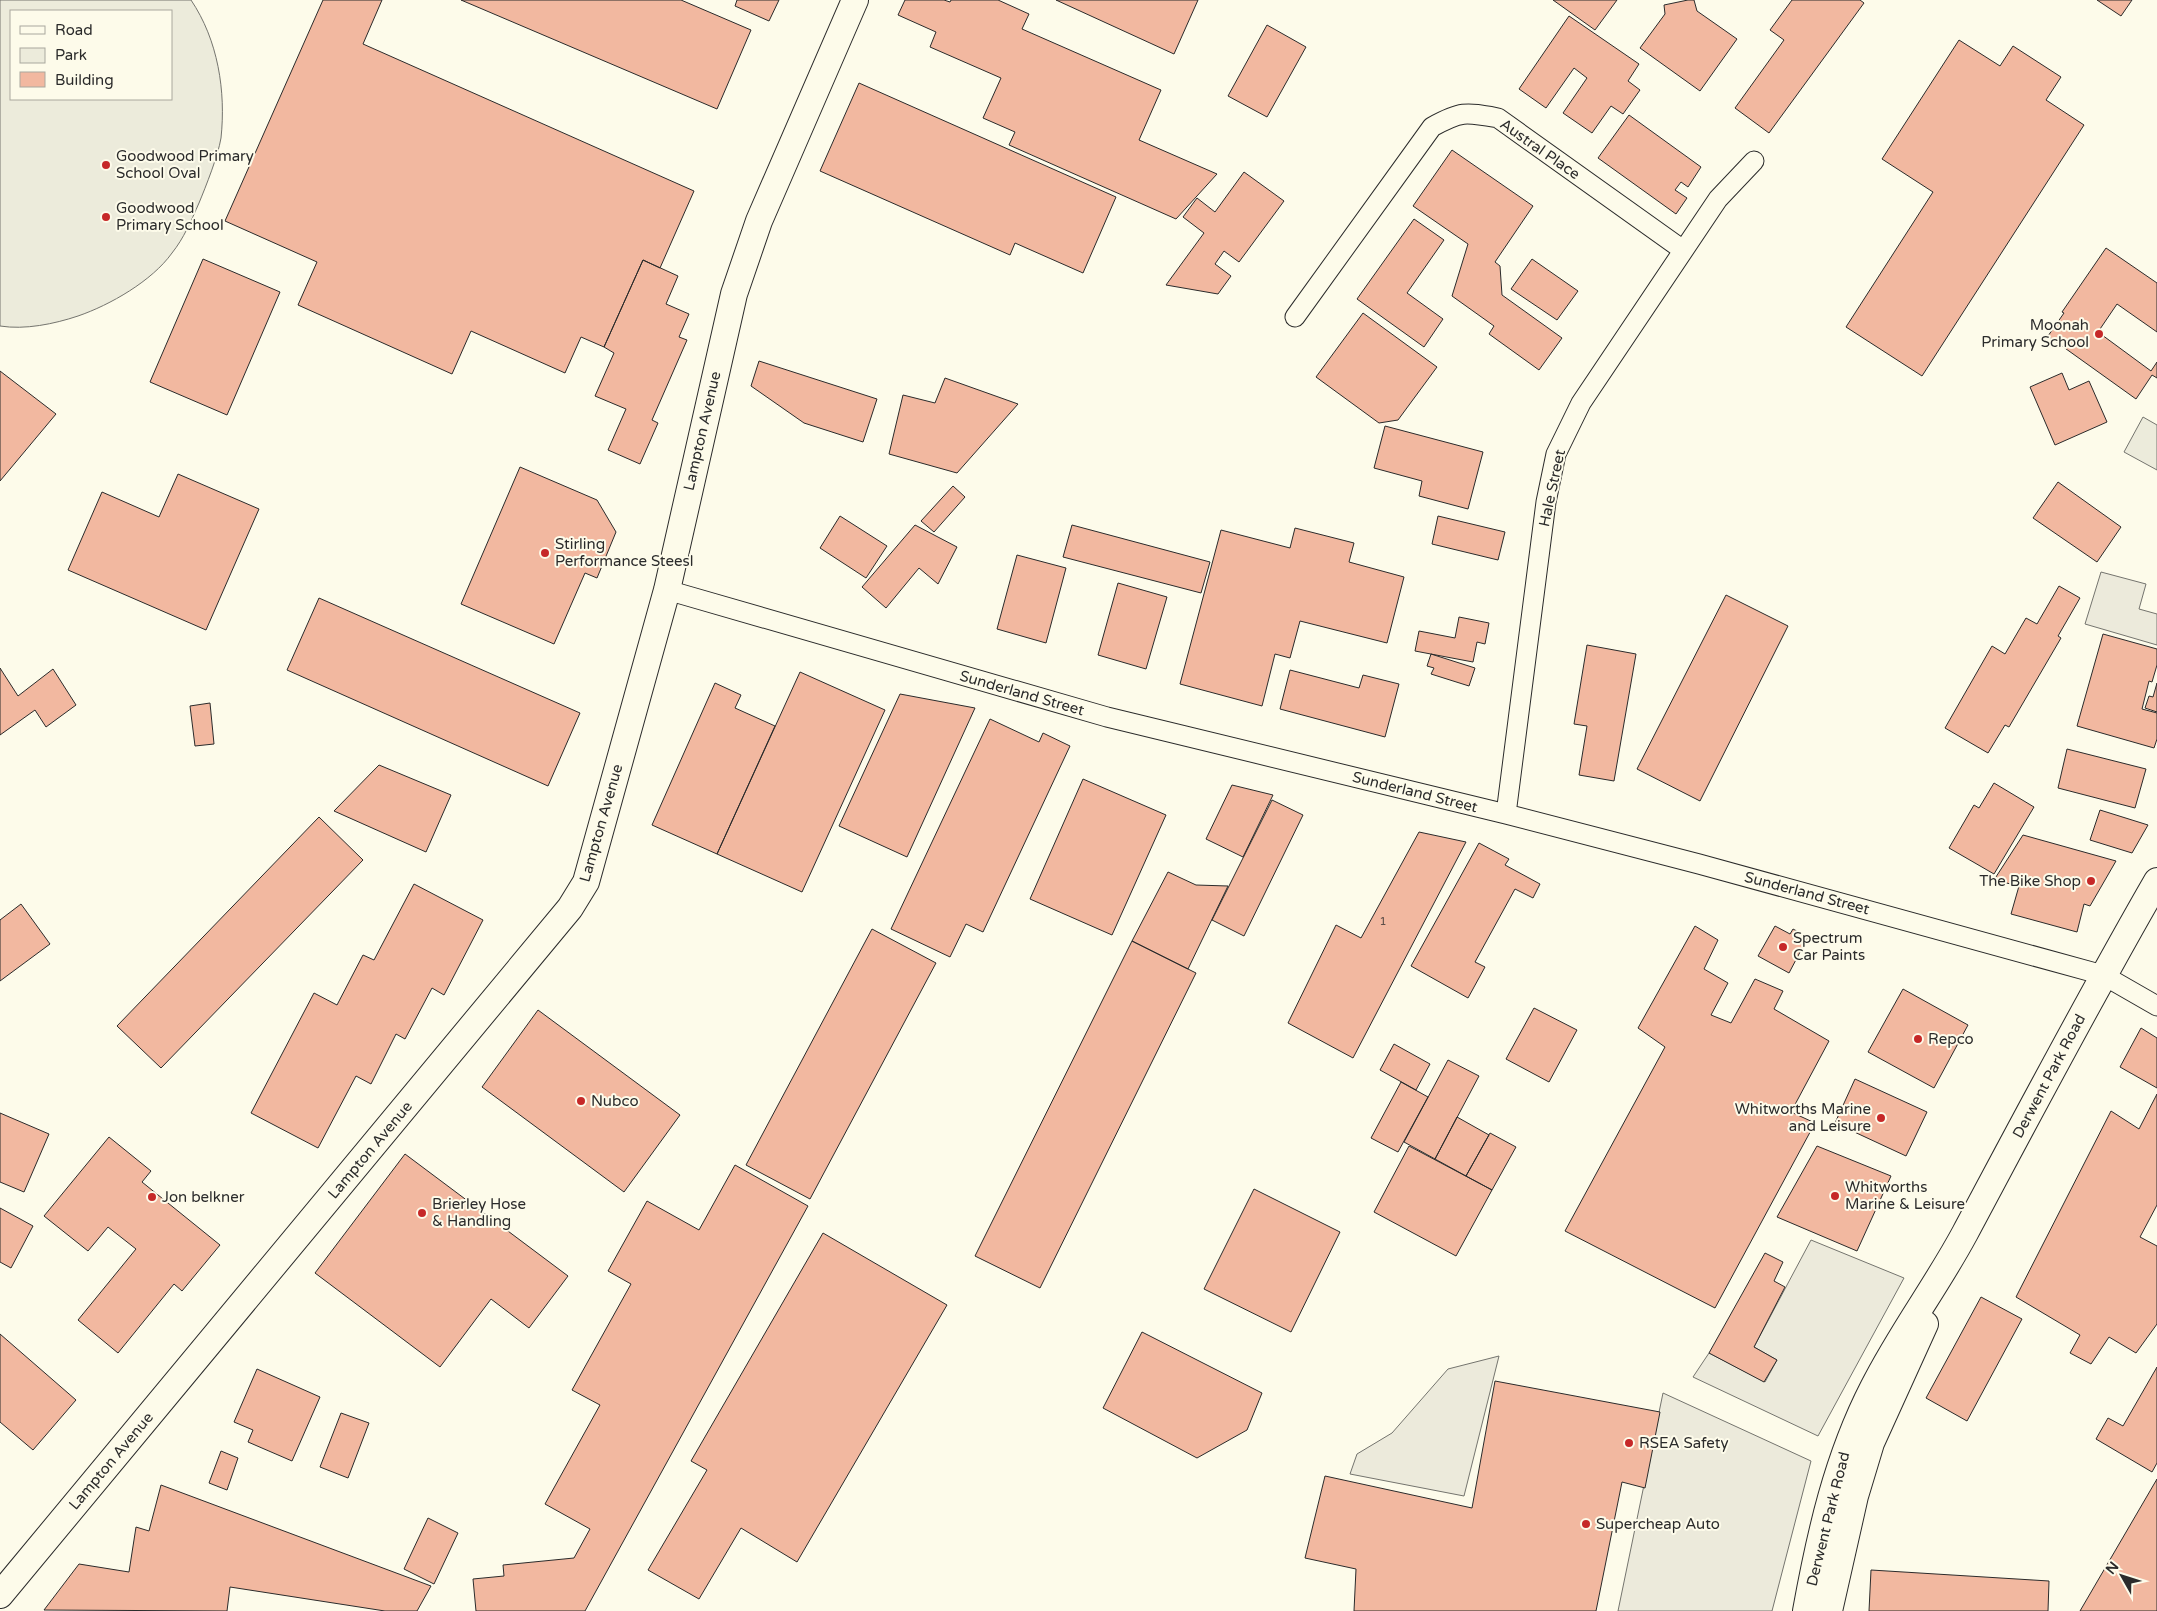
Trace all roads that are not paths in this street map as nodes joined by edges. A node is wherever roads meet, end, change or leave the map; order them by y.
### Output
1 (855, 0) edge
2 (1754, 161) dead end
3 (1682, 250) junction
4 (1295, 317) dead end
5 (667, 590) junction
6 (1506, 814) junction
7 (2157, 881) edge
8 (2103, 975) junction
9 (2157, 1006) edge
10 (1944, 1272) junction
11 (0, 1595) edge
12 (1806, 1611) edge
13 (1830, 1611) edge

1 - 5 street, Lampton Avenue
2 - 3 street, Hale Street
3 - 4 street, Austral Place
3 - 6 street, Hale Street
5 - 6 street, Sunderland Street
5 - 11 street, Lampton Avenue
6 - 8 street, Sunderland Street
7 - 8 street, Derwent Park Road
8 - 9 street, Sunderland Street
8 - 10 street, Derwent Park Road
10 - 12 street, Derwent Park Road
10 - 13 street, Derwent Park Road

